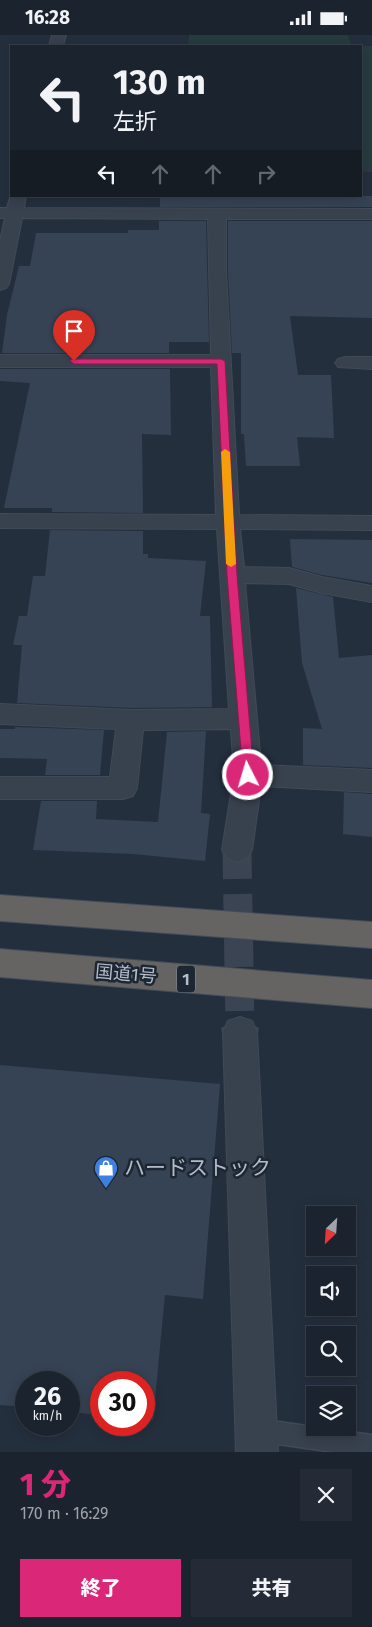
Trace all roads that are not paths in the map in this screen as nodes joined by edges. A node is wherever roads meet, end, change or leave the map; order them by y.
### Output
1 (11, 207) edge
2 (372, 214) edge
3 (218, 215) junction
4 (0, 283) edge
5 (0, 361) edge
6 (221, 361) junction
7 (345, 363) dead end
8 (372, 363) edge
9 (0, 521) edge
10 (228, 521) junction
11 (372, 523) edge
12 (232, 575) junction
13 (372, 594) edge
14 (0, 714) edge
15 (244, 719) junction
16 (131, 720) junction
17 (248, 775) junction
18 (372, 781) edge
19 (0, 788) edge
20 (238, 850) tunnel mouth
21 (0, 908) edge
22 (372, 935) edge
23 (0, 963) edge
24 (372, 994) edge
25 (240, 1032) tunnel mouth
26 (256, 1441) edge
27 (372, 1445) edge

1 - 3 street
1 - 4 street
2 - 3 street
3 - 6 street
5 - 6 street
6 - 10 street
7 - 8 street
9 - 10 street
10 - 11 street
10 - 12 street
12 - 13 street
12 - 15 street
14 - 16 street
15 - 16 street
15 - 17 street
16 - 19 street
17 - 18 street
17 - 20 street
21 - 22 highway
23 - 24 highway, 国道1号 / 1
25 - 26 street
26 - 27 lane

